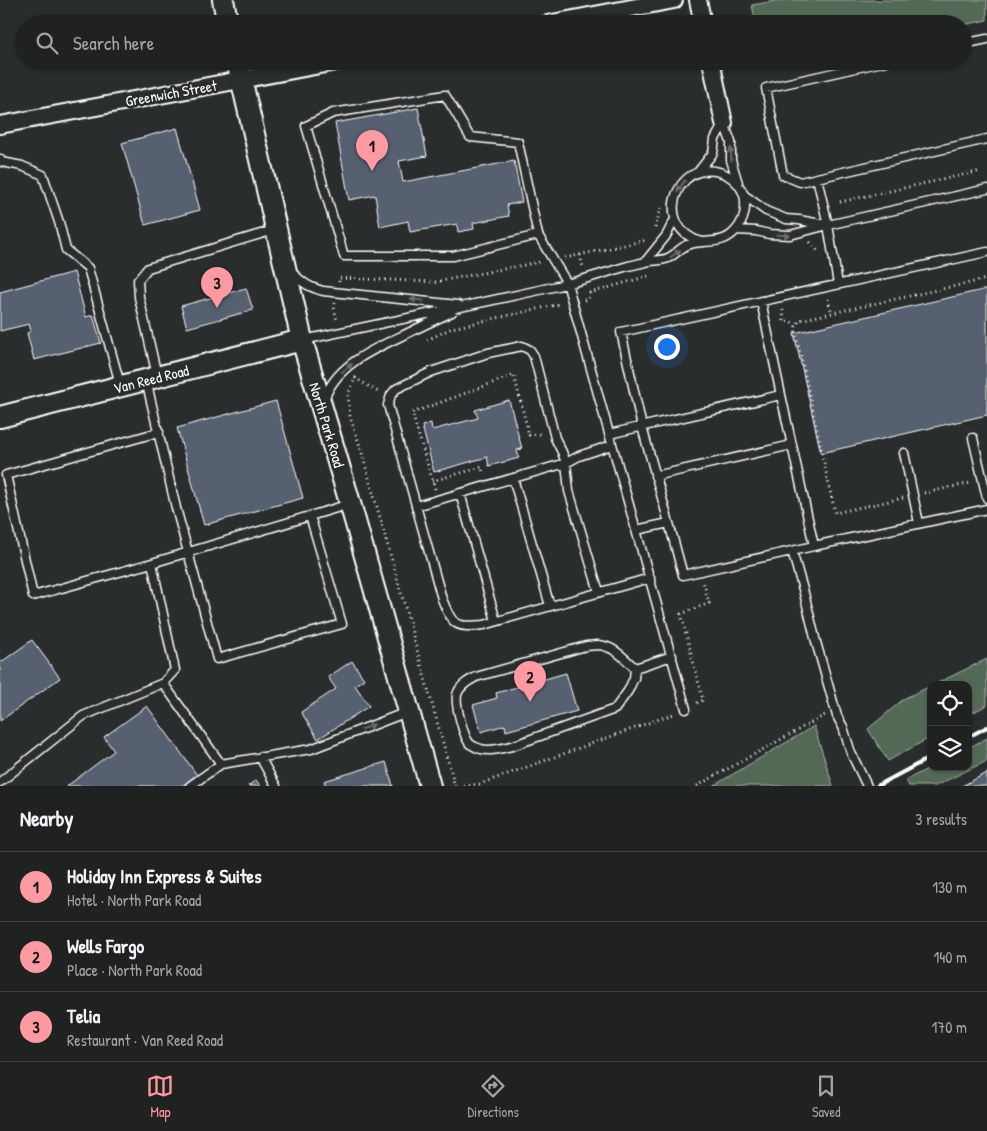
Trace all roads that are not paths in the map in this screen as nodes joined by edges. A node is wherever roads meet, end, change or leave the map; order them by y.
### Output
1 (223, 0) edge
2 (674, 0) edge
3 (698, 0) edge
4 (226, 15) edge
5 (595, 15) edge
6 (701, 15) edge
7 (987, 39) edge
8 (972, 42) edge
9 (713, 70) edge
10 (847, 70) edge
11 (239, 71) edge
12 (724, 123) junction
13 (0, 125) edge
14 (987, 139) edge
15 (0, 159) edge
16 (698, 172) junction
17 (817, 178) junction
18 (739, 186) junction
19 (987, 189) edge
20 (744, 196) junction
21 (675, 219) junction
22 (828, 225) junction
23 (276, 229) junction
24 (736, 230) junction
25 (538, 235) junction
26 (702, 242) junction
27 (987, 252) edge
28 (283, 260) junction
29 (646, 262) junction
30 (567, 283) junction
31 (838, 284) junction
32 (761, 301) junction
33 (466, 305) junction
34 (302, 340) junction
35 (152, 378) junction
36 (121, 386) junction
37 (781, 395) junction
38 (322, 409) junction
39 (0, 417) edge
40 (642, 426) junction
41 (158, 432) junction
42 (610, 434) junction
43 (973, 438) dead end
44 (612, 445) junction
45 (792, 445) junction
46 (904, 453) dead end
47 (566, 463) junction
48 (656, 476) junction
49 (513, 478) junction
50 (460, 493) junction
51 (987, 498) edge
52 (350, 504) junction
53 (416, 506) junction
54 (987, 508) edge
55 (310, 516) junction
56 (668, 523) junction
57 (919, 523) junction
58 (636, 530) junction
59 (814, 546) junction
60 (792, 551) junction
61 (188, 553) junction
62 (152, 563) junction
63 (650, 578) junction
64 (599, 592) junction
65 (550, 606) junction
66 (496, 622) junction
67 (672, 656) junction
68 (635, 668) junction
69 (163, 683) junction
70 (686, 710) dead end
71 (409, 711) junction
72 (260, 757) junction
73 (221, 764) junction
74 (0, 782) edge
75 (190, 786) edge
76 (276, 786) edge
77 (430, 786) edge
78 (867, 786) edge

1 - 4 street
2 - 5 street
3 - 6 street
7 - 8 lane
9 - 12 street
10 - 17 lane
11 - 13 street, Greenwich Street
11 - 23 street, North Park Road
12 - 16 lane
18 -> 12 lane
14 - 17 lane
15 - 36 lane
16 - 18 lane
16 -> 21 lane
17 - 22 lane
18 - 20 lane
19 - 22 lane
20 - 22 lane
20 - 24 lane
21 - 26 lane
21 - 29 lane
24 -> 22 lane
22 - 31 lane
23 - 28 street, North Park Road
23 - 35 lane
24 - 26 lane
25 - 25 lane
25 - 30 lane
29 -> 26 lane
27 - 31 lane
33 -> 28 lane
28 - 34 street, North Park Road
29 - 30 lane
30 - 33 lane
30 - 42 lane
31 - 32 lane
32 - 37 lane
32 - 40 lane
33 - 34 lane
38 -> 33 lane
34 - 35 street, Van Reed Road
34 - 38 street, North Park Road
35 - 36 street, Van Reed Road
35 - 41 lane
36 - 39 street, Van Reed Road
37 - 40 lane
37 - 45 lane
38 - 52 street, North Park Road
40 - 42 lane
40 - 48 lane
41 - 61 lane
41 - 62 lane
42 - 44 lane
43 - 51 lane
44 - 47 lane
44 - 58 lane
45 - 48 lane
45 - 59 lane
46 - 57 lane
47 - 49 lane
47 - 53 lane
47 - 64 lane
48 - 56 lane
49 - 50 lane
49 - 65 lane
50 - 53 lane
50 - 66 lane
52 - 55 lane
52 - 71 street, North Park Road
53 - 66 lane
54 - 57 lane
55 - 61 lane
55 - 61 lane
56 - 58 lane
56 - 60 lane
57 - 59 lane
58 - 63 lane
59 - 60 lane
60 - 78 lane
61 - 62 lane
62 - 69 lane
63 - 64 lane
63 - 67 lane
64 - 65 lane
65 - 66 lane
67 - 68 lane
67 - 70 lane
68 - 68 lane
69 - 73 lane
69 - 74 lane
72 -> 71 lane
71 - 77 street, North Park Road
72 - 73 lane
72 - 76 lane
73 - 75 lane

